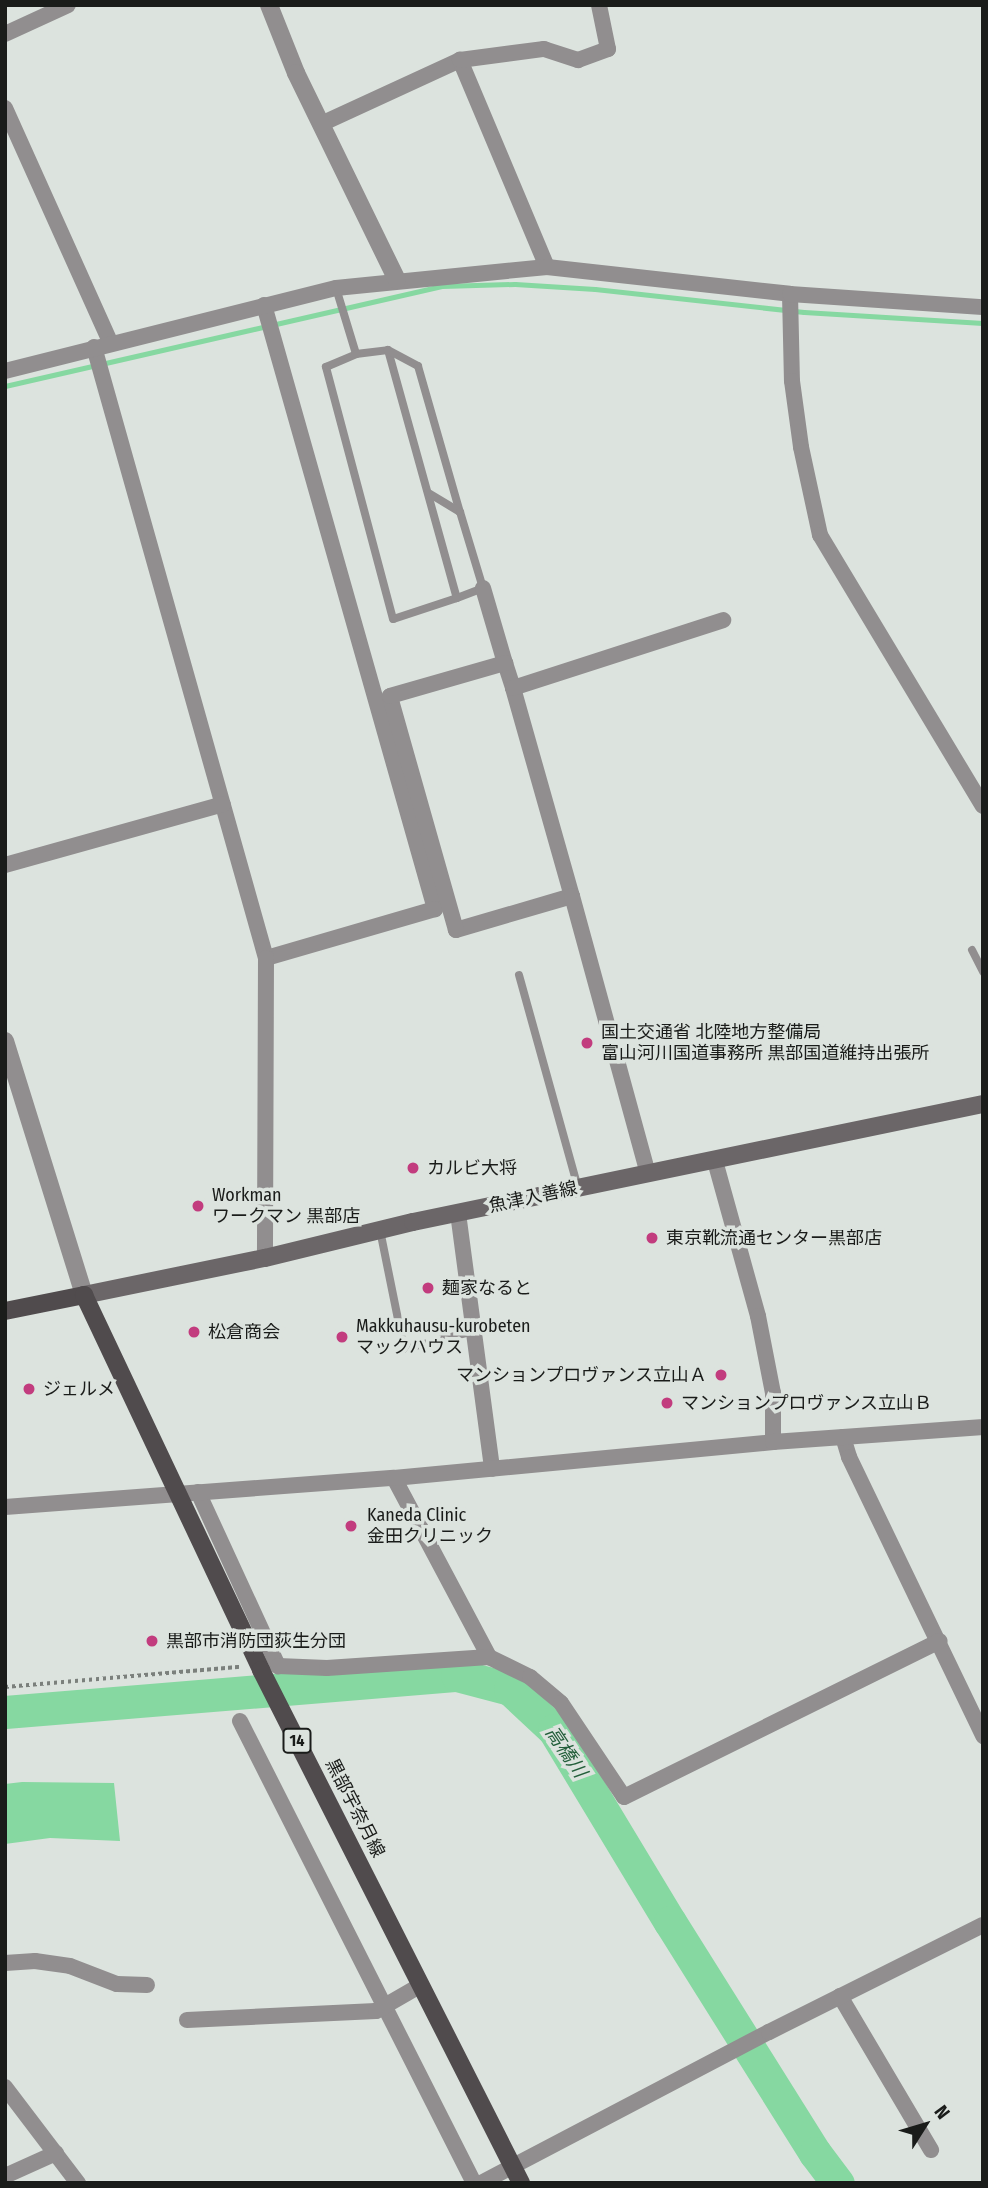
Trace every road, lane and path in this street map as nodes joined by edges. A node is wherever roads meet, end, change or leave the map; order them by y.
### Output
1 (68, 5) edge
2 (269, 5) edge
3 (599, 5) edge
4 (5, 34) edge
5 (460, 60) junction
6 (5, 108) edge
7 (321, 124) junction
8 (547, 267) junction
9 (397, 280) junction
10 (337, 288) junction
11 (790, 294) junction
12 (264, 306) junction
13 (983, 307) edge
14 (110, 342) junction
15 (94, 346) junction
16 (388, 350) junction
17 (356, 355) junction
18 (5, 371) edge
19 (428, 493) junction
20 (460, 512) junction
21 (483, 588) junction
22 (457, 598) junction
23 (723, 620) dead end
24 (505, 663) junction
25 (513, 688) junction
26 (223, 804) junction
27 (983, 806) edge
28 (5, 865) edge
29 (572, 896) junction
30 (972, 950) dead end
31 (266, 958) junction
32 (983, 972) edge
33 (519, 975) dead end
34 (5, 1041) edge
35 (983, 1104) edge
36 (715, 1161) junction
37 (648, 1174) junction
38 (578, 1188) junction
39 (458, 1213) junction
40 (380, 1230) junction
41 (265, 1258) junction
42 (84, 1294) junction
43 (5, 1311) edge
44 (474, 1331) junction
45 (983, 1427) edge
46 (843, 1437) junction
47 (773, 1442) junction
48 (492, 1469) junction
49 (394, 1478) junction
50 (198, 1492) junction
51 (176, 1493) junction
52 (5, 1507) edge
53 (939, 1641) junction
54 (489, 1657) junction
55 (259, 1666) junction
56 (5, 1687) edge
57 (240, 1721) dead end
58 (983, 1736) edge
59 (983, 1925) edge
60 (5, 1963) edge
61 (147, 1985) dead end
62 (421, 1985) junction
63 (840, 1996) junction
64 (386, 2005) junction
65 (187, 2020) dead end
66 (5, 2087) edge
67 (931, 2150) dead end
68 (56, 2153) junction
69 (517, 2175) edge
70 (5, 2176) edge
71 (78, 2183) edge
72 (474, 2183) edge
73 (481, 2183) edge

1 - 4 street
2 - 7 street
3 - 5 street
5 - 7 street
5 - 8 street
6 - 14 street
7 - 9 street
8 - 9 street
8 - 11 street
9 - 10 street
10 - 12 street
10 - 17 lane
11 - 13 street
11 - 27 street
12 - 14 street
12 - 31 street
14 - 15 street
15 - 18 street
15 - 26 street
16 - 17 lane
16 - 19 lane
16 - 20 lane
17 - 22 lane
19 - 20 lane
19 - 22 lane
20 - 21 lane
21 - 22 lane
21 - 24 street
23 - 25 street
24 - 25 street
24 - 29 street
25 - 29 street
26 - 28 street
26 - 31 street
29 - 37 street
30 - 32 lane
31 - 41 street
33 - 38 lane
34 - 42 street
35 - 36 main road, 魚津入善線
36 - 37 main road, 魚津入善線
36 - 47 street
37 - 38 main road, 魚津入善線
38 - 39 main road, 魚津入善線
39 - 40 main road, 魚津入善線
39 - 44 street
40 - 41 main road, 魚津入善線
40 - 44 lane
41 - 42 main road, 魚津入善線
42 - 43 main road
42 - 51 main road, 黒部宇奈月線 / 14
44 - 48 street
45 - 46 street
46 - 47 street
46 - 53 street
47 - 48 street
48 - 49 street
49 - 50 street
49 - 54 street
50 - 51 street
50 - 54 street
51 - 52 street
51 - 55 main road, 黒部宇奈月線 / 14
53 - 54 street
53 - 58 street
55 - 56 path
55 - 62 main road, 黒部宇奈月線 / 14
57 - 64 street
59 - 63 street
60 - 61 street
62 - 64 street
62 - 69 main road, 黒部宇奈月線 / 14
63 - 67 street
63 - 69 street
64 - 65 street
64 - 72 street
66 - 68 street
68 - 70 street
68 - 71 street
69 - 73 street

